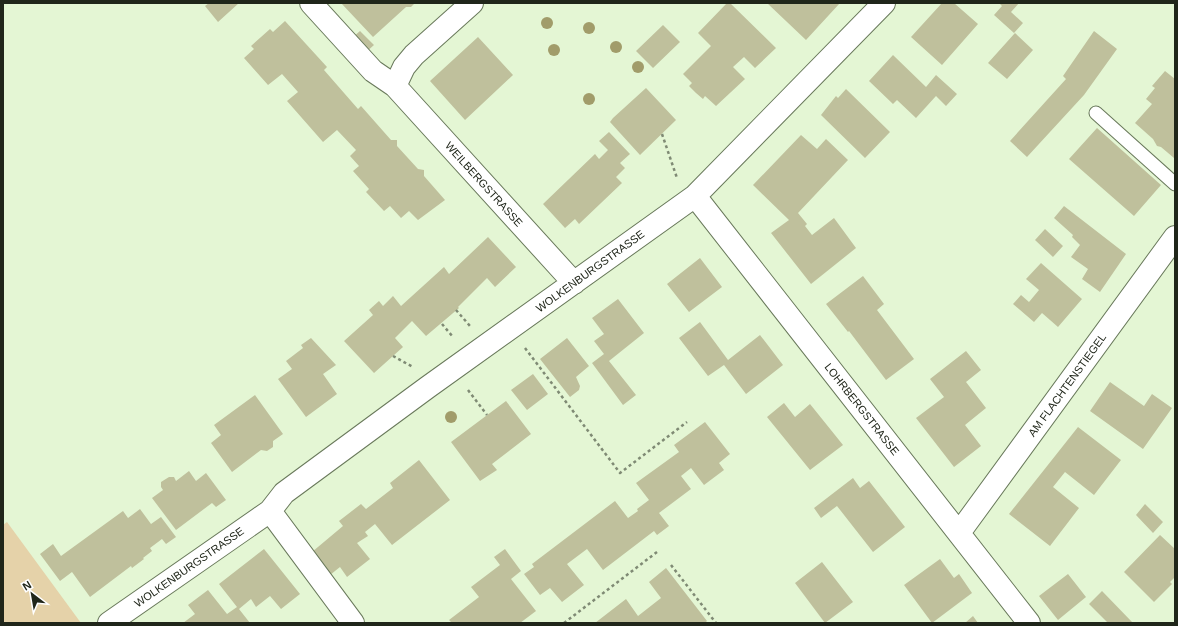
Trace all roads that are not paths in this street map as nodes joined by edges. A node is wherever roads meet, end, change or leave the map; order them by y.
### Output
1 (311, 3) edge
2 (472, 3) edge
3 (884, 3) edge
4 (395, 86) junction
5 (1096, 113) dead end
6 (1175, 184) edge
7 (690, 199) junction
8 (1175, 237) edge
9 (574, 283) junction
10 (270, 511) junction
11 (959, 533) junction
12 (109, 623) edge
13 (353, 623) edge
14 (1029, 623) edge

1 - 4 street, WEILBERGSTRASSE
2 - 4 street
3 - 7 street, WOLKENBURGSTRASSE
4 - 9 street, WEILBERGSTRASSE
5 - 6 lane
7 - 9 street, WOLKENBURGSTRASSE
7 - 11 street, LOHRBERGSTRASSE
8 - 11 street, AM FLACHTENSTIEGEL
9 - 10 street, WOLKENBURGSTRASSE
10 - 12 street, WOLKENBURGSTRASSE
10 - 13 street
11 - 14 street, LOHRBERGSTRASSE

